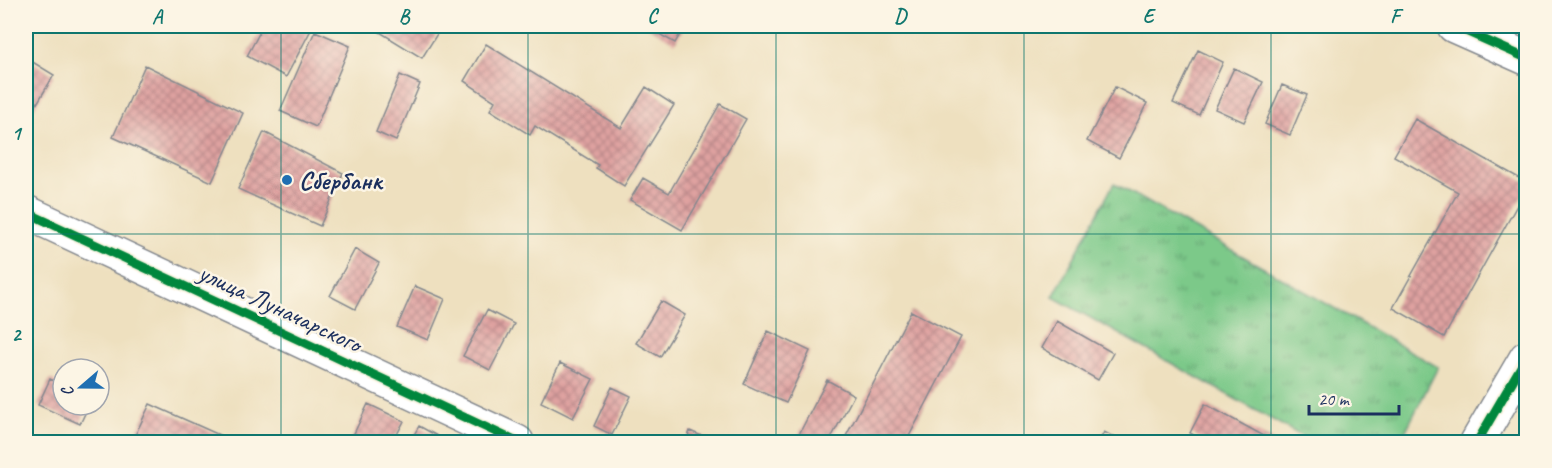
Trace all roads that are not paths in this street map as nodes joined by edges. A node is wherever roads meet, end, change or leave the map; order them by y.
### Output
1 (1454, 26) edge
2 (1527, 58) edge
3 (26, 212) edge
4 (1527, 358) edge
5 (517, 442) edge
6 (1477, 442) edge

1 - 2 street
3 - 5 street, улица Луначарского
4 - 6 street

